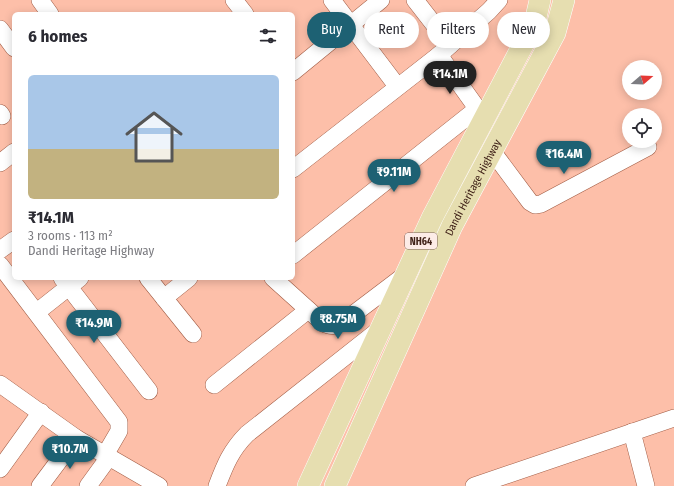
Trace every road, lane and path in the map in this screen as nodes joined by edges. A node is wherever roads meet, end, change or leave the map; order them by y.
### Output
1 (40, 0) edge
2 (234, 0) edge
3 (332, 0) edge
4 (381, 0) edge
5 (415, 0) edge
6 (499, 0) edge
7 (540, 0) edge
8 (564, 0) edge
9 (49, 12) edge
10 (243, 12) edge
11 (341, 12) edge
12 (356, 21) edge
13 (0, 29) edge
14 (356, 32) edge
15 (12, 45) edge
16 (323, 48) edge
17 (444, 50) junction
18 (295, 70) edge
19 (397, 86) junction
20 (481, 114) junction
21 (646, 148) edge
22 (492, 151) junction
23 (12, 154) edge
24 (0, 163) edge
25 (295, 167) edge
26 (12, 241) edge
27 (0, 250) edge
28 (295, 254) edge
29 (0, 265) edge
30 (405, 275) junction
31 (150, 280) edge
32 (186, 280) edge
33 (275, 280) edge
34 (70, 281) edge
35 (164, 298) junction
36 (308, 310) junction
37 (37, 312) junction
38 (380, 329) junction
39 (193, 334) dead end
40 (214, 385) dead end
41 (149, 391) dead end
42 (3, 392) edge
43 (41, 412) junction
44 (674, 418) edge
45 (632, 432) junction
46 (76, 438) junction
47 (107, 456) junction
48 (0, 469) edge
49 (40, 486) edge
50 (88, 486) edge
51 (159, 486) edge
52 (217, 486) edge
53 (308, 486) edge
54 (335, 486) edge
55 (474, 486) edge
56 (646, 486) edge

1 - 9 street
2 - 10 street
3 - 11 street
4 - 12 street
5 - 17 street
6 - 17 street
7 - 20 main road, NH64
8 - 22 main road, Dandi Heritage Highway / NH64
13 - 15 street
14 - 19 street
16 - 18 street
17 - 19 street
17 - 20 street
19 - 25 street
20 - 28 street
20 - 30 main road, NH64
21 - 22 street
22 - 54 main road, Dandi Heritage Highway / NH64
23 - 24 street
26 - 27 street
29 - 37 street
30 - 36 street
30 - 38 main road, NH64
31 - 35 street
32 - 35 street
33 - 36 street
34 - 37 street
34 - 41 street
35 - 39 street
36 - 40 street
37 - 47 street
38 - 52 street
38 - 53 main road, NH64
42 - 43 street
43 - 46 street
43 - 48 street
44 - 45 street
45 - 55 street
45 - 56 street
46 - 47 street
46 - 49 street
47 - 50 street
47 - 51 street

